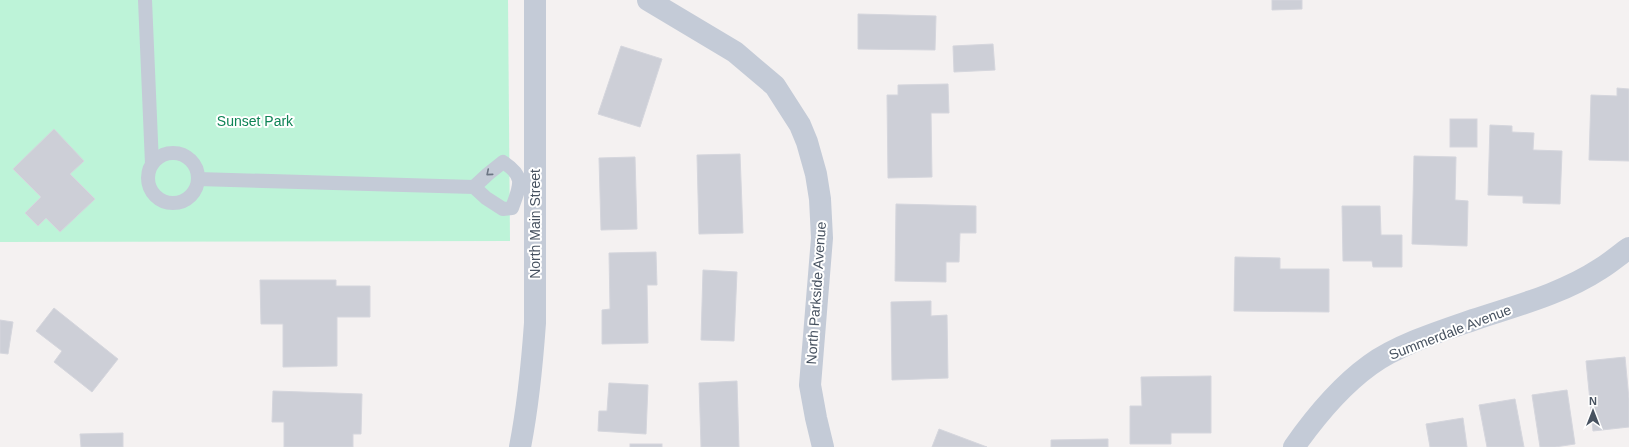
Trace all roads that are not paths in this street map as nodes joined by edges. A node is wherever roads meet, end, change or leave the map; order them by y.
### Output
1 (145, 0) edge
2 (535, 0) edge
3 (648, 0) edge
4 (152, 164) junction
5 (198, 179) junction
6 (528, 184) junction
7 (474, 187) junction
8 (1629, 248) edge
9 (520, 447) edge
10 (823, 447) edge
11 (1294, 447) edge

1 - 4 lane
2 - 6 street, North Main Street
3 - 10 street, North Parkside Avenue
4 - 5 lane
4 - 5 lane
5 - 7 lane
6 -> 7 lane
6 - 7 lane
6 - 9 street, North Main Street
8 - 11 street, Summerdale Avenue

